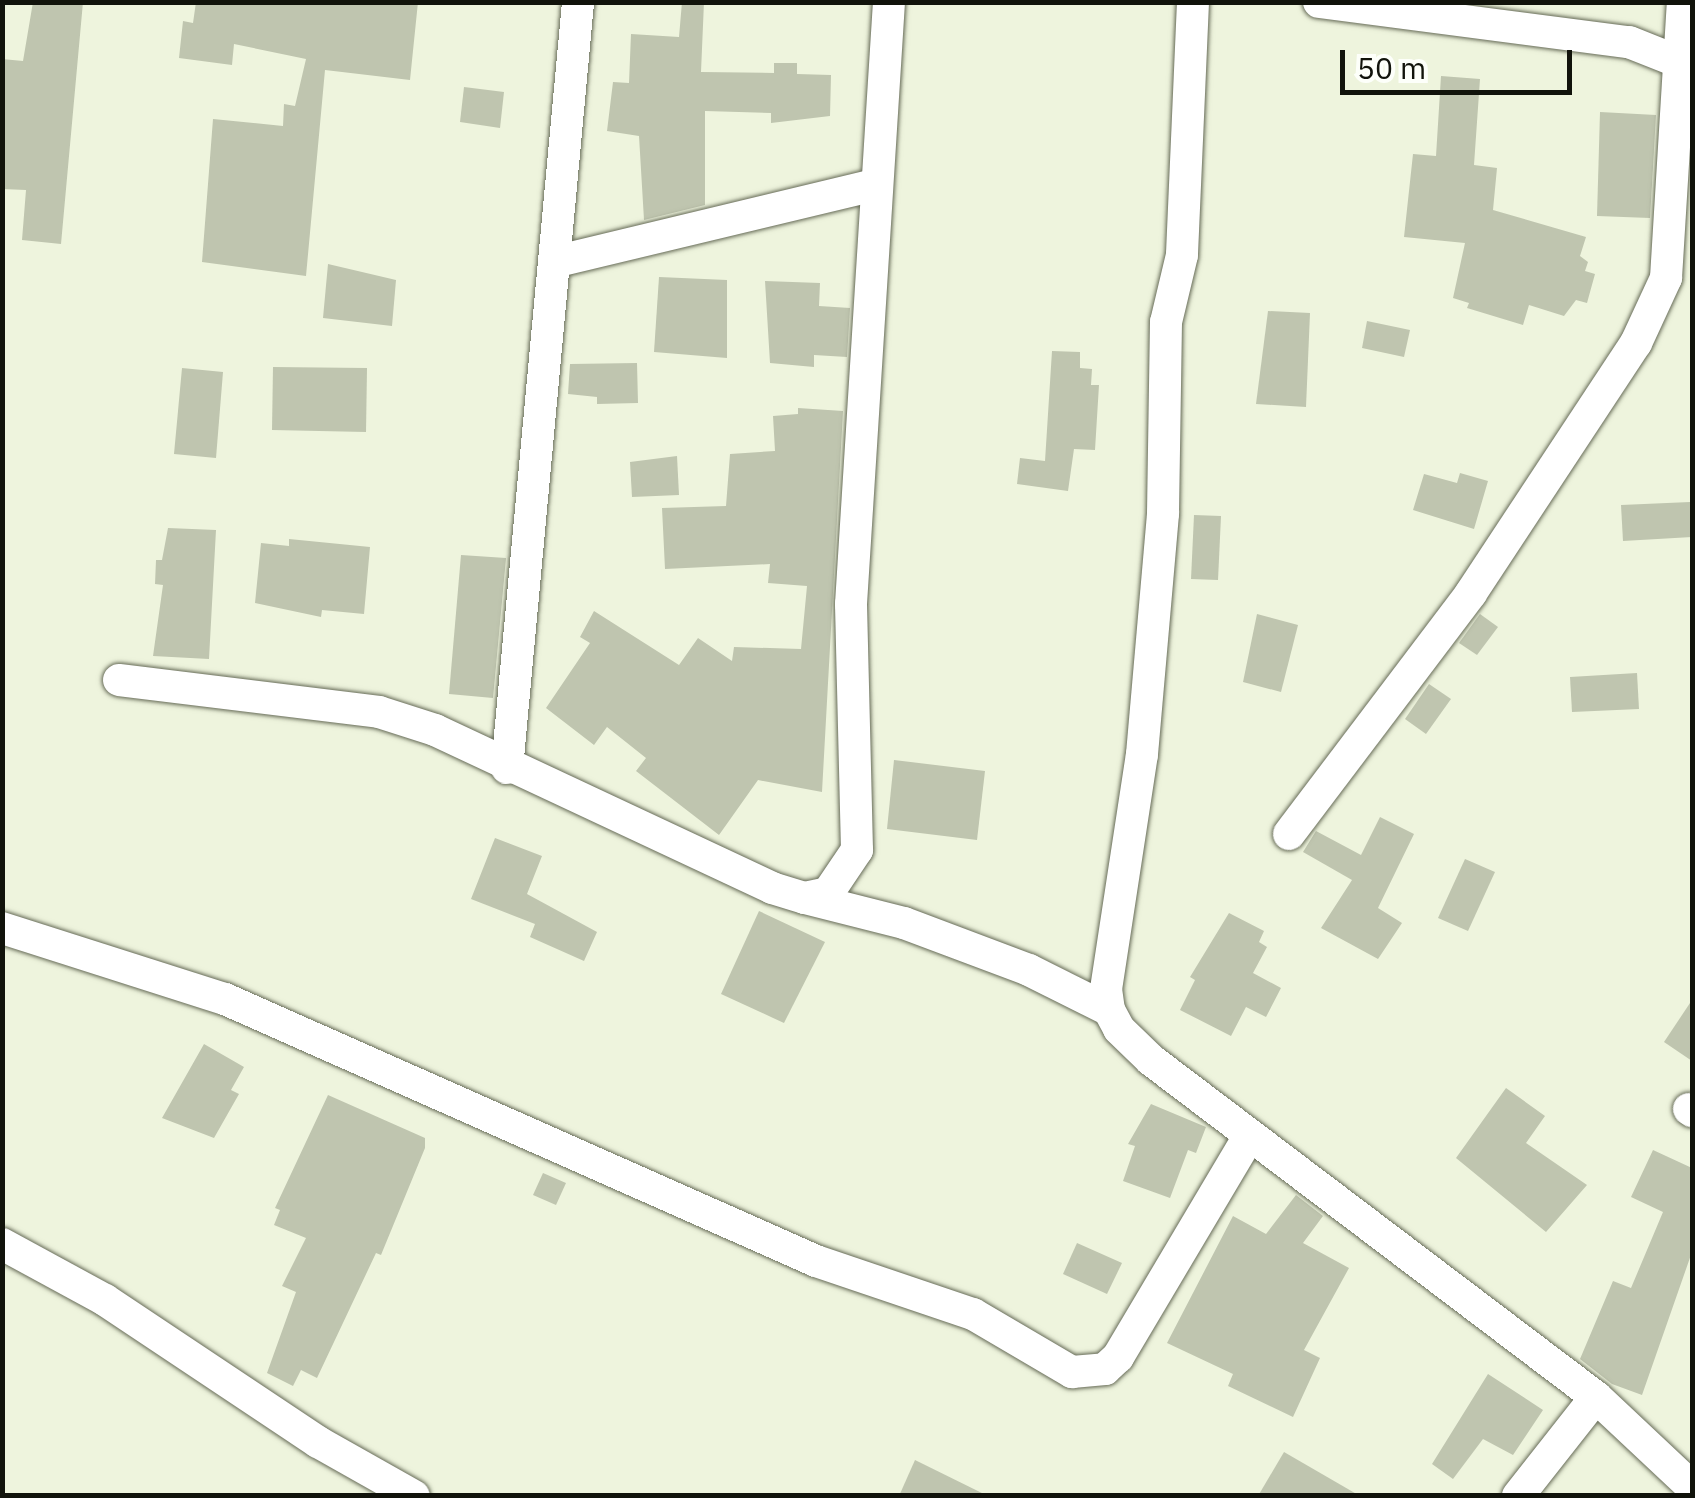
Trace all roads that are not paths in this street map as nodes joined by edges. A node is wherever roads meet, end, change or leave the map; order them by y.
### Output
1 (578, 2) edge
2 (889, 2) edge
3 (1194, 2) edge
4 (1319, 2) edge
5 (1683, 2) edge
6 (1686, 64) edge
7 (874, 185) junction
8 (558, 261) junction
9 (119, 680) dead end
10 (507, 768) junction
11 (1289, 834) dead end
12 (805, 898) junction
13 (2, 928) edge
14 (1110, 1010) junction
15 (1249, 1136) junction
16 (2, 1244) edge
17 (1596, 1397) junction
18 (1692, 1488) edge
19 (414, 1496) edge
20 (1518, 1496) edge

1 - 8 street
2 - 7 street
3 - 14 street
4 - 6 street
5 - 6 street
6 - 11 street
7 - 8 street
7 - 12 street
8 - 10 street
9 - 10 street
10 - 12 street
12 - 14 street
13 - 15 street
14 - 15 street
15 - 17 street
16 - 19 street
17 - 18 street
17 - 20 street

